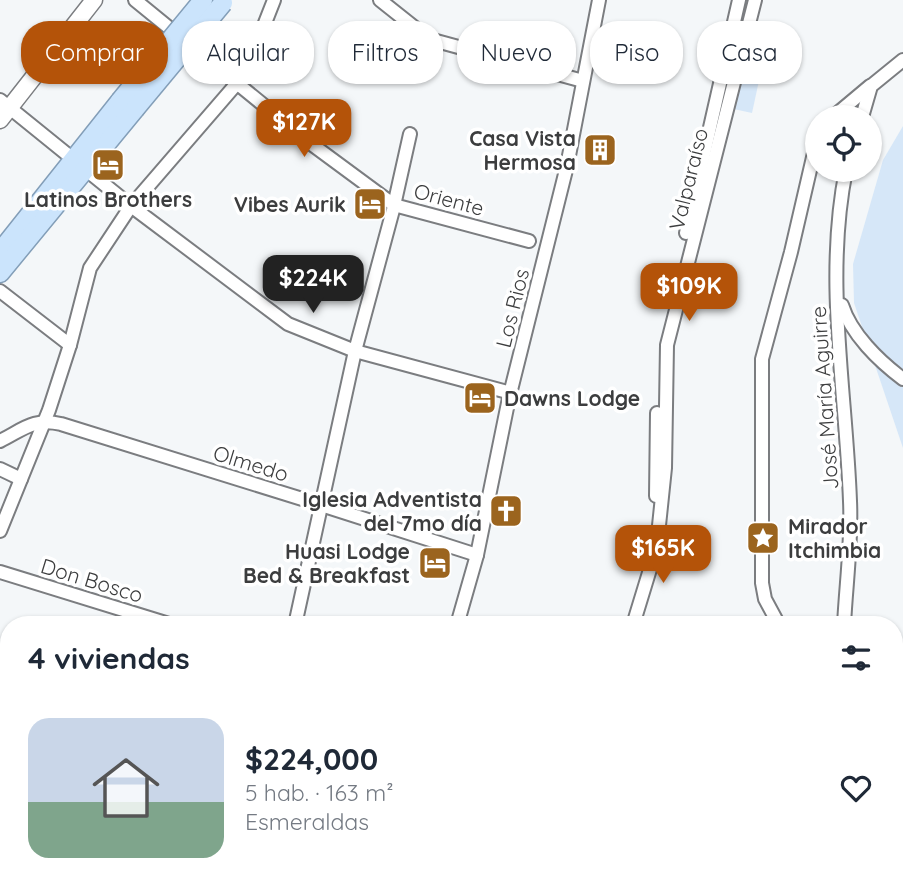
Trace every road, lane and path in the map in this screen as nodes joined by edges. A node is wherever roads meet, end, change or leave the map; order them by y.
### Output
1 (94, 0) edge
2 (135, 0) edge
3 (203, 0) edge
4 (274, 0) edge
5 (380, 0) edge
6 (599, 0) edge
7 (739, 0) edge
8 (755, 0) edge
9 (224, 1) edge
10 (266, 21) edge
11 (182, 38) edge
12 (903, 60) edge
13 (583, 82) junction
14 (237, 84) edge
15 (239, 84) edge
16 (870, 86) junction
17 (127, 105) junction
18 (847, 105) edge
19 (865, 105) edge
20 (3, 109) edge
21 (410, 134) dead end
22 (80, 164) junction
23 (807, 182) edge
24 (844, 182) edge
25 (394, 205) junction
26 (131, 206) junction
27 (529, 242) dead end
28 (0, 252) edge
29 (0, 273) edge
30 (835, 281) junction
31 (0, 290) edge
32 (70, 345) junction
33 (355, 351) junction
34 (903, 379) edge
35 (511, 393) junction
36 (45, 421) junction
37 (14, 432) junction
38 (0, 441) edge
39 (37, 442) junction
40 (0, 469) edge
41 (21, 479) junction
42 (322, 505) junction
43 (0, 531) edge
44 (658, 535) junction
45 (477, 555) junction
46 (0, 572) edge
47 (123, 616) edge
48 (297, 616) edge
49 (460, 616) edge
50 (636, 616) edge
51 (774, 616) edge
52 (844, 616) edge

1 - 20 street
2 - 11 street, Oriente
3 - 17 main road, bridge
4 - 10 street
5 - 13 street
6 - 13 street, Los Rios
7 - 44 street, Valparaíso
8 - 44 street, Valparaíso
9 - 17 main road, bridge
12 - 16 street
13 - 35 street, Los Rios
14 - 26 street
15 - 25 street, Oriente
16 - 18 street
16 - 19 street
17 - 22 main road
20 - 22 street
21 - 25 street
22 - 26 street
22 - 28 main road
22 - 29 main road
23 - 51 street
24 - 30 street, José María Aguirre
25 - 27 street, Oriente
25 - 33 street
26 - 32 street
26 - 33 street
30 - 34 street
30 - 52 street, José María Aguirre
31 - 32 street
32 - 36 street
33 - 35 street
33 - 42 street
35 - 45 street, Los Rios
36 - 37 street
36 - 39 street
36 - 42 street, Olmedo
37 - 38 street
37 - 39 street
39 - 41 street
40 - 41 street
41 - 43 street
42 - 45 street, Olmedo
42 - 48 street
44 - 50 street, Valparaíso
45 - 49 street, Los Rios
46 - 47 street, Don Bosco

